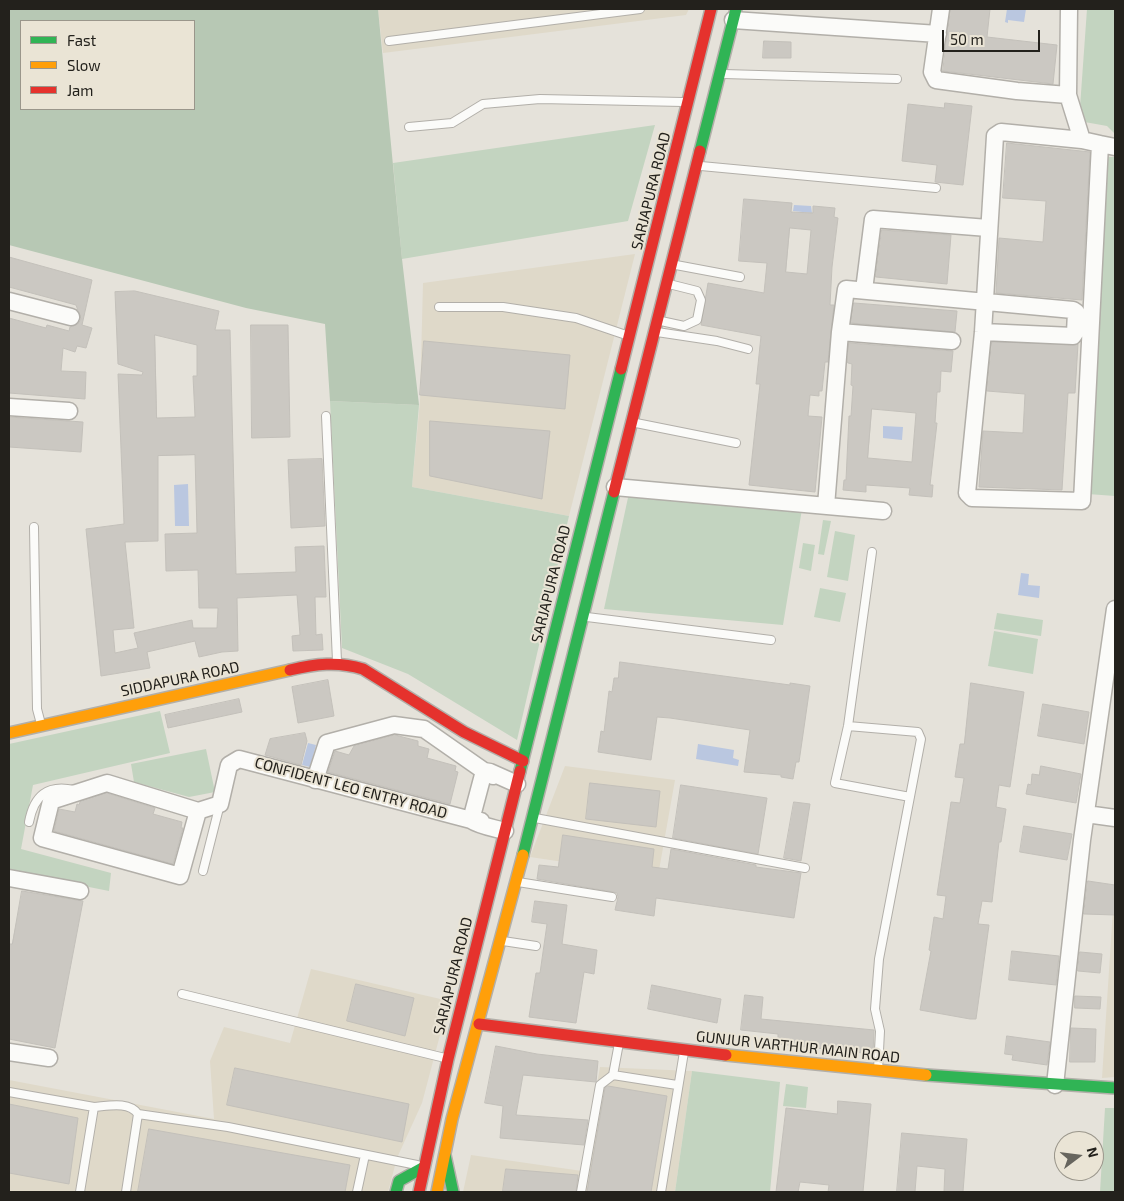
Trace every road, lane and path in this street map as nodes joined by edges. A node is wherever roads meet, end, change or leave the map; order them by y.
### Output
1 (640, 9) edge
2 (711, 9) edge
3 (941, 9) edge
4 (1069, 9) edge
5 (735, 14) edge
6 (938, 34) junction
7 (389, 41) dead end
8 (718, 74) junction
9 (897, 79) dead end
10 (1068, 94) junction
11 (689, 102) junction
12 (409, 127) dead end
13 (1082, 140) junction
14 (1108, 145) edge
15 (696, 166) junction
16 (936, 188) dead end
17 (988, 228) junction
18 (673, 265) junction
19 (740, 278) dead end
20 (667, 284) junction
21 (864, 290) junction
22 (9, 301) edge
23 (984, 303) junction
24 (439, 307) dead end
25 (71, 317) dead end
26 (656, 326) junction
27 (840, 332) junction
28 (982, 332) junction
29 (630, 337) junction
30 (952, 341) dead end
31 (748, 349) dead end
32 (9, 407) edge
33 (69, 411) dead end
34 (326, 416) dead end
35 (632, 422) junction
36 (736, 443) dead end
37 (615, 488) junction
38 (826, 506) junction
39 (883, 512) dead end
40 (34, 527) dead end
41 (872, 552) dead end
42 (571, 564) junction
43 (594, 571) junction
44 (1115, 609) edge
45 (582, 617) junction
46 (772, 640) dead end
47 (337, 663) junction
48 (41, 726) junction
49 (848, 726) junction
50 (9, 733) edge
51 (523, 761) junction
52 (491, 774) junction
53 (315, 780) junction
54 (517, 784) junction
55 (82, 791) junction
56 (910, 797) junction
57 (220, 804) junction
58 (198, 811) junction
59 (1086, 814) junction
60 (532, 818) junction
61 (1115, 818) edge
62 (29, 822) dead end
63 (478, 822) junction
64 (505, 831) junction
65 (805, 868) dead end
66 (203, 871) dead end
67 (9, 878) edge
68 (515, 881) junction
69 (80, 891) dead end
70 (612, 898) dead end
71 (501, 940) junction
72 (536, 946) dead end
73 (182, 994) dead end
74 (479, 1024) junction
75 (618, 1042) junction
76 (684, 1050) junction
77 (9, 1052) edge
78 (49, 1058) dead end
79 (448, 1059) junction
80 (878, 1072) junction
81 (613, 1075) junction
82 (678, 1085) junction
83 (1055, 1085) junction
84 (1115, 1088) edge
85 (9, 1092) edge
86 (94, 1107) junction
87 (138, 1114) junction
88 (445, 1154) junction
89 (365, 1155) junction
90 (423, 1172) junction
91 (80, 1192) edge
92 (126, 1192) edge
93 (358, 1192) edge
94 (396, 1192) edge
95 (406, 1192) edge
96 (419, 1192) edge
97 (438, 1192) edge
98 (456, 1192) edge
99 (581, 1192) edge
100 (661, 1192) edge

1 - 7 lane
2 - 11 main road, SARJAPURA ROAD
3 - 6 street
4 - 10 street
5 - 6 street
5 - 8 main road
6 - 10 street
8 - 9 lane
8 - 15 main road
10 - 13 street
11 - 12 lane
11 - 29 main road, SARJAPURA ROAD
13 - 14 street
13 - 17 street
14 - 28 street
15 - 16 lane
15 - 18 main road
17 - 21 street
17 - 23 street
18 - 19 lane
18 - 20 main road
20 - 26 main road
20 - 26 lane
21 - 23 street
21 - 27 street
22 - 25 street
23 - 28 street
23 - 28 street
24 - 29 lane
26 - 31 lane
26 - 35 main road
27 - 30 street
27 - 38 street
29 - 42 main road, SARJAPURA ROAD
32 - 33 street
34 - 47 lane
35 - 36 lane
35 - 37 main road
37 - 38 street
37 - 43 main road
38 - 39 street
40 - 48 lane
41 - 49 lane
42 - 43 main road
42 - 51 main road, SARJAPURA ROAD
43 - 45 main road
44 - 59 street
45 - 46 lane
45 - 60 main road
47 - 48 main road, SIDDAPURA ROAD
47 - 51 main road, SIDDAPURA ROAD
48 - 50 main road, SIDDAPURA ROAD
49 - 56 lane
49 - 56 lane
51 - 54 main road, SARJAPURA ROAD
52 - 53 street
52 - 54 street
52 - 63 street
53 - 57 street, CONFIDENT LEO ENTRY ROAD
53 - 63 street, CONFIDENT LEO ENTRY ROAD
54 - 64 main road, SARJAPURA ROAD
55 - 58 street
55 - 58 street
55 - 62 lane
56 - 80 lane
57 - 58 street
57 - 66 lane
59 - 61 street
59 - 83 street
60 - 65 lane
60 - 68 main road
63 - 64 street, CONFIDENT LEO ENTRY ROAD
64 - 79 main road, SARJAPURA ROAD
67 - 69 street
68 - 70 lane
68 - 71 main road
71 - 72 lane
71 - 74 main road
73 - 79 lane
74 - 75 main road, GUNJUR VARTHUR MAIN ROAD
74 - 88 main road
75 - 76 main road, GUNJUR VARTHUR MAIN ROAD
75 - 81 lane
76 - 80 main road, GUNJUR VARTHUR MAIN ROAD
76 - 82 lane
77 - 78 street
79 - 90 main road, SARJAPURA ROAD
80 - 83 main road, GUNJUR VARTHUR MAIN ROAD
81 - 82 lane
81 - 99 lane
82 - 100 lane
83 - 84 main road, GUNJUR VARTHUR MAIN ROAD
85 - 86 lane
86 - 87 lane
86 - 91 lane
87 - 89 lane
87 - 92 lane
88 - 97 main road
88 - 98 main road
89 - 90 lane
89 - 93 lane
90 - 94 main road
90 - 95 main road
90 - 96 main road, SARJAPURA ROAD

